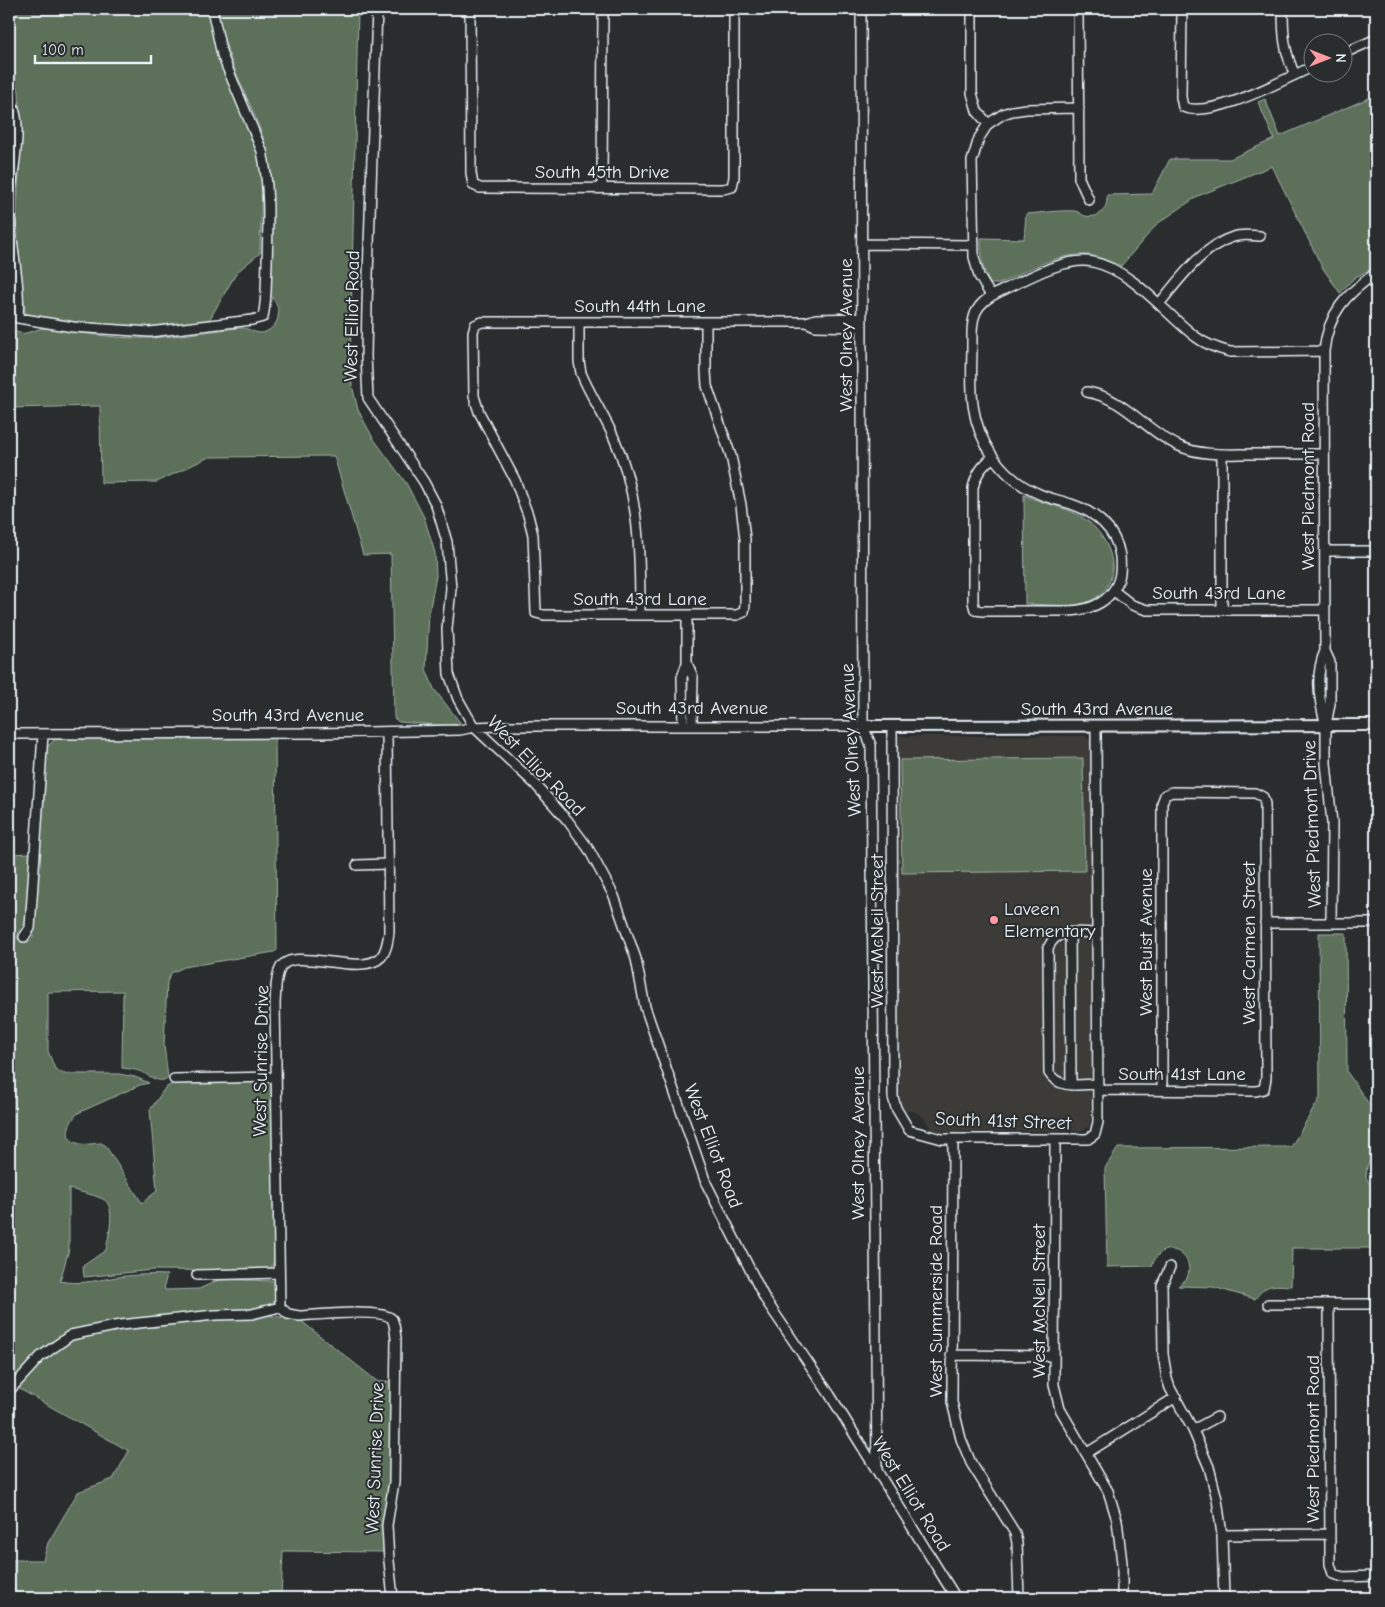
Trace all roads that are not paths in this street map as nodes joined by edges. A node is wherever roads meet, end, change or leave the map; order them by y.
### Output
1 (377, 9) edge
2 (470, 9) edge
3 (603, 9) edge
4 (734, 9) edge
5 (862, 9) edge
6 (972, 9) edge
7 (1078, 9) edge
8 (1182, 9) edge
9 (1284, 9) edge
10 (212, 12) edge
11 (1376, 40) edge
12 (1352, 50) edge
13 (1302, 72) edge
14 (1295, 75) junction
15 (9, 101) edge
16 (1079, 108) junction
17 (988, 124) junction
18 (602, 187) junction
19 (10, 198) edge
20 (1090, 200) dead end
21 (1260, 236) dead end
22 (862, 244) junction
23 (974, 245) junction
24 (1376, 273) edge
25 (991, 296) junction
26 (1159, 304) junction
27 (579, 323) junction
28 (706, 323) junction
29 (862, 323) junction
30 (1324, 351) junction
31 (1087, 392) dead end
32 (1222, 454) junction
33 (1323, 454) junction
34 (993, 457) junction
35 (1325, 551) junction
36 (1376, 551) edge
37 (1114, 591) junction
38 (1222, 610) junction
39 (1325, 610) junction
40 (536, 613) joint
41 (640, 615) junction
42 (687, 615) junction
43 (1325, 651) joint
44 (687, 663) junction
45 (682, 692) junction
46 (693, 692) junction
47 (1326, 725) junction
48 (1376, 725) edge
49 (474, 726) junction
50 (683, 726) junction
51 (692, 726) junction
52 (863, 726) junction
53 (1096, 727) junction
54 (892, 728) junction
55 (386, 732) junction
56 (9, 734) edge
57 (43, 734) junction
58 (1165, 795) joint
59 (388, 864) junction
60 (357, 865) dead end
61 (1376, 922) edge
62 (1265, 923) junction
63 (1331, 923) junction
64 (1070, 933) junction
65 (1097, 933) junction
66 (24, 937) dead end
67 (276, 1077) junction
68 (174, 1079) dead end
69 (1071, 1084) junction
70 (1098, 1087) junction
71 (1264, 1089) joint
72 (1162, 1090) junction
73 (909, 1130) joint
74 (953, 1139) junction
75 (1056, 1139) junction
76 (1170, 1266) dead end
77 (278, 1273) junction
78 (197, 1275) dead end
79 (1268, 1304) dead end
80 (1329, 1304) junction
81 (1376, 1304) edge
82 (280, 1307) junction
83 (951, 1355) junction
84 (1054, 1356) junction
85 (9, 1391) edge
86 (1176, 1397) junction
87 (1217, 1417) dead end
88 (1194, 1430) junction
89 (1087, 1453) junction
90 (876, 1469) junction
91 (1329, 1534) junction
92 (1222, 1536) junction
93 (1376, 1576) edge
94 (393, 1598) edge
95 (956, 1598) edge
96 (1019, 1598) edge
97 (1122, 1598) edge
98 (1224, 1598) edge

1 - 49 street, West Elliot Road
2 - 18 street, South 45th Drive
3 - 18 street
4 - 18 street, South 45th Drive
5 - 22 street, West Olney Avenue
6 - 17 street
7 - 16 street
8 - 14 street
9 - 14 street
10 - 19 street
11 - 12 street
13 - 14 street
15 - 19 street
16 - 17 street
16 - 20 street
17 - 23 street
21 - 26 street
22 - 23 street
22 - 29 street, West Olney Avenue
23 - 25 street
24 - 30 street, West Piedmont Road
25 - 26 street
25 - 34 street
26 - 30 street
27 - 28 street, South 44th Lane
27 - 40 street, South 44th Lane
27 - 41 street
28 - 29 street, South 44th Lane
28 - 42 street, South 43rd Lane
29 - 52 street, West Olney Avenue
30 - 33 street, West Piedmont Road
31 - 32 street
32 - 33 street
32 - 38 street
33 - 35 street, West Piedmont Road
34 - 37 street
34 - 37 street
35 - 36 street
35 - 39 street, West Piedmont Road
37 - 38 street, South 43rd Lane
38 - 39 street, South 43rd Lane
39 - 43 street, West Piedmont Road
40 - 41 street, South 43rd Lane
41 - 42 street, South 43rd Lane
42 - 44 street
43 - 47 street, West Piedmont Drive
44 - 45 street
44 - 46 street
45 - 46 street
45 - 50 street
46 - 51 street
47 - 48 street, South 43rd Avenue
47 - 53 street, South 43rd Avenue
47 - 63 street, West Piedmont Drive
49 - 50 street, South 43rd Avenue
49 - 55 street, South 43rd Avenue
49 - 90 street, West Elliot Road
50 - 51 street, South 43rd Avenue
51 - 52 street, South 43rd Avenue
52 - 54 street, South 43rd Avenue
52 - 90 street, West Olney Avenue
53 - 54 street, South 43rd Avenue
53 - 65 street
54 - 73 street, West McNeil Street
55 - 57 street, South 43rd Avenue
55 - 59 street, West Sunrise Drive
56 - 57 street, South 43rd Avenue
57 - 66 street
58 - 62 street, West Carmen Street
58 - 72 street, West Buist Avenue
59 - 60 street
59 - 67 street, West Sunrise Drive
61 - 63 street
62 - 63 street
62 - 71 street, West Carmen Street
64 - 65 street
64 - 69 street
64 - 69 street
65 - 70 street
67 - 68 street
67 - 77 street, West Sunrise Drive
69 - 70 street, South 41st Lane
70 - 72 street, South 41st Lane
70 - 75 street, South 41st Street
71 - 72 street, South 41st Lane
73 - 74 street, South 41st Street
74 - 75 street, South 41st Street
74 - 83 street, West Summerside Road
75 - 84 street, West McNeil Street
76 - 86 street
77 - 78 street
77 - 82 street, West Sunrise Drive
79 - 80 street
80 - 81 street
80 - 91 street, West Piedmont Road
82 - 85 street
82 - 94 street, West Sunrise Drive
83 - 84 street
83 - 96 street, West Summerside Road
84 - 89 street, West McNeil Street
86 - 88 street
86 - 89 street
87 - 88 street
88 - 92 street
89 - 97 street, West McNeil Street
90 - 95 street, West Elliot Road
91 - 92 street
91 - 93 street, West Piedmont Road
92 - 98 street

